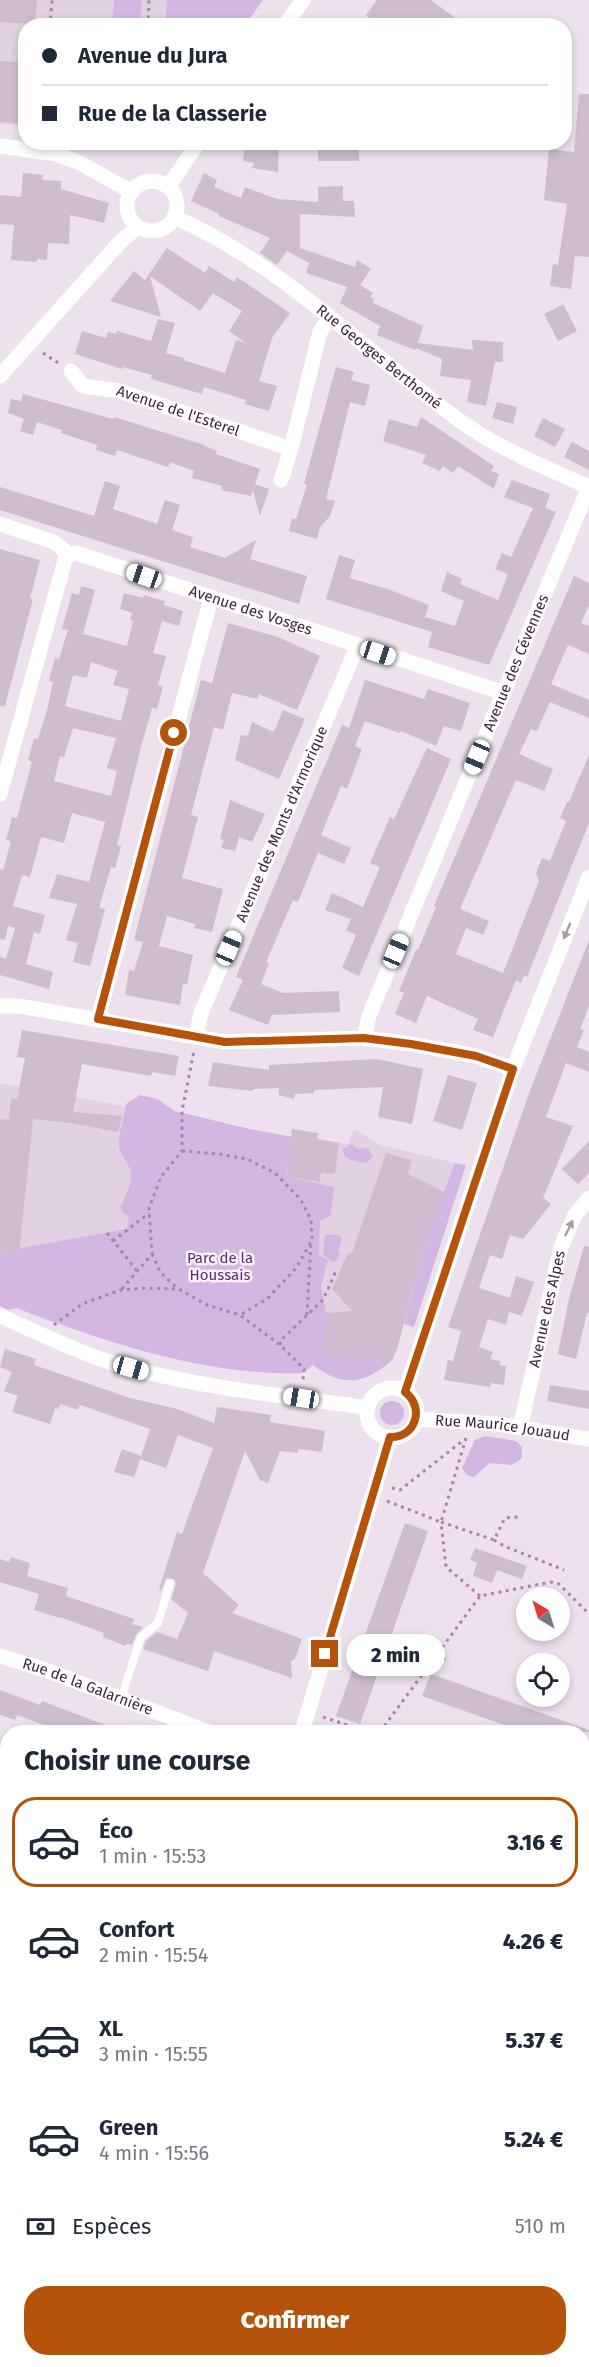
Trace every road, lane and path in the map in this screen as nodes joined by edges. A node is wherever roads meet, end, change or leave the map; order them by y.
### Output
1 (51, 0) edge
2 (149, 0) edge
3 (303, 0) edge
4 (50, 18) edge
5 (148, 18) edge
6 (290, 18) edge
7 (0, 146) edge
8 (18, 149) edge
9 (28, 150) edge
10 (193, 150) edge
11 (168, 187) junction
12 (132, 192) junction
13 (174, 217) junction
14 (138, 227) junction
15 (330, 317) junction
16 (39, 350) dead end
17 (71, 371) joint
18 (0, 376) edge
19 (291, 449) junction
20 (281, 480) dead end
21 (589, 487) edge
22 (0, 524) edge
23 (69, 554) junction
24 (211, 598) junction
25 (357, 647) junction
26 (504, 693) junction
27 (0, 794) edge
28 (589, 877) edge
29 (0, 1006) edge
30 (98, 1019) junction
31 (196, 1037) junction
32 (364, 1038) junction
33 (513, 1069) junction
34 (182, 1151) junction
35 (589, 1198) edge
36 (149, 1213) junction
37 (107, 1233) dead end
38 (312, 1240) junction
39 (112, 1242) junction
40 (152, 1254) junction
41 (137, 1271) junction
42 (336, 1271) dead end
43 (179, 1289) junction
44 (121, 1290) junction
45 (240, 1315) junction
46 (307, 1315) junction
47 (0, 1316) edge
48 (55, 1323) dead end
49 (280, 1345) junction
50 (303, 1380) dead end
51 (405, 1392) junction
52 (368, 1408) junction
53 (416, 1419) junction
54 (469, 1422) junction
55 (520, 1428) junction
56 (390, 1437) junction
57 (466, 1438) junction
58 (589, 1440) edge
59 (392, 1488) dead end
60 (387, 1501) dead end
61 (518, 1517) dead end
62 (441, 1522) junction
63 (494, 1540) junction
64 (564, 1570) dead end
65 (170, 1583) dead end
66 (480, 1596) junction
67 (589, 1614) edge
68 (0, 1656) edge
69 (435, 1658) junction
70 (449, 1660) dead end
71 (121, 1699) junction
72 (322, 1716) dead end
73 (190, 1725) edge
74 (304, 1725) edge
75 (348, 1725) edge
76 (385, 1725) edge

1 - 4 path
2 - 5 path
3 - 6 street
7 - 8 street
9 - 12 street
10 - 11 street
11 - 12 street
11 - 13 street
12 - 14 street
13 - 14 street
13 - 15 street, Rue Georges Berthomé
14 - 18 street
15 - 19 street
15 - 21 street, Rue Georges Berthomé
16 - 17 path
17 - 19 street, Avenue de l'Esterel
19 - 20 street
21 - 26 street, Avenue des Cévennes
22 - 23 street, Avenue des Vosges
23 - 24 street, Avenue des Vosges
23 - 27 street
24 - 25 street, Avenue des Vosges
24 - 30 street
25 - 26 street, Avenue des Vosges
25 - 31 street, Avenue des Monts d'Armorique
26 - 32 street, Avenue des Cévennes
28 -> 33 street
29 - 30 street
30 - 31 street
31 - 32 street
31 - 34 path
32 - 33 street
33 - 51 street
34 - 36 path
34 - 38 path
55 -> 35 street, Avenue des Alpes
36 - 39 path
36 - 40 path
37 - 39 path
38 - 45 path
38 - 46 path
39 - 41 path
40 - 41 path
40 - 43 path
41 - 44 path
42 - 46 path
43 - 44 path
43 - 45 path
44 - 48 path
45 - 49 path
46 - 49 path
47 - 52 street
49 - 50 path
51 - 52 street
51 - 53 street
52 - 56 street
53 - 54 street, Rue Maurice Jouaud
53 - 56 street
54 - 55 street, Rue Maurice Jouaud
54 - 57 path
55 - 58 street, Rue Maurice Jouaud
56 - 74 street
57 - 59 path
57 - 62 path
60 - 62 path
61 - 63 path
62 - 63 path
62 - 66 path
63 - 64 path
65 - 71 lane
66 - 67 path
66 - 69 path
68 - 71 street, Rue de la Galarnière
69 - 70 path
69 - 76 path
71 - 73 street, Rue de la Galarnière
72 - 75 path

